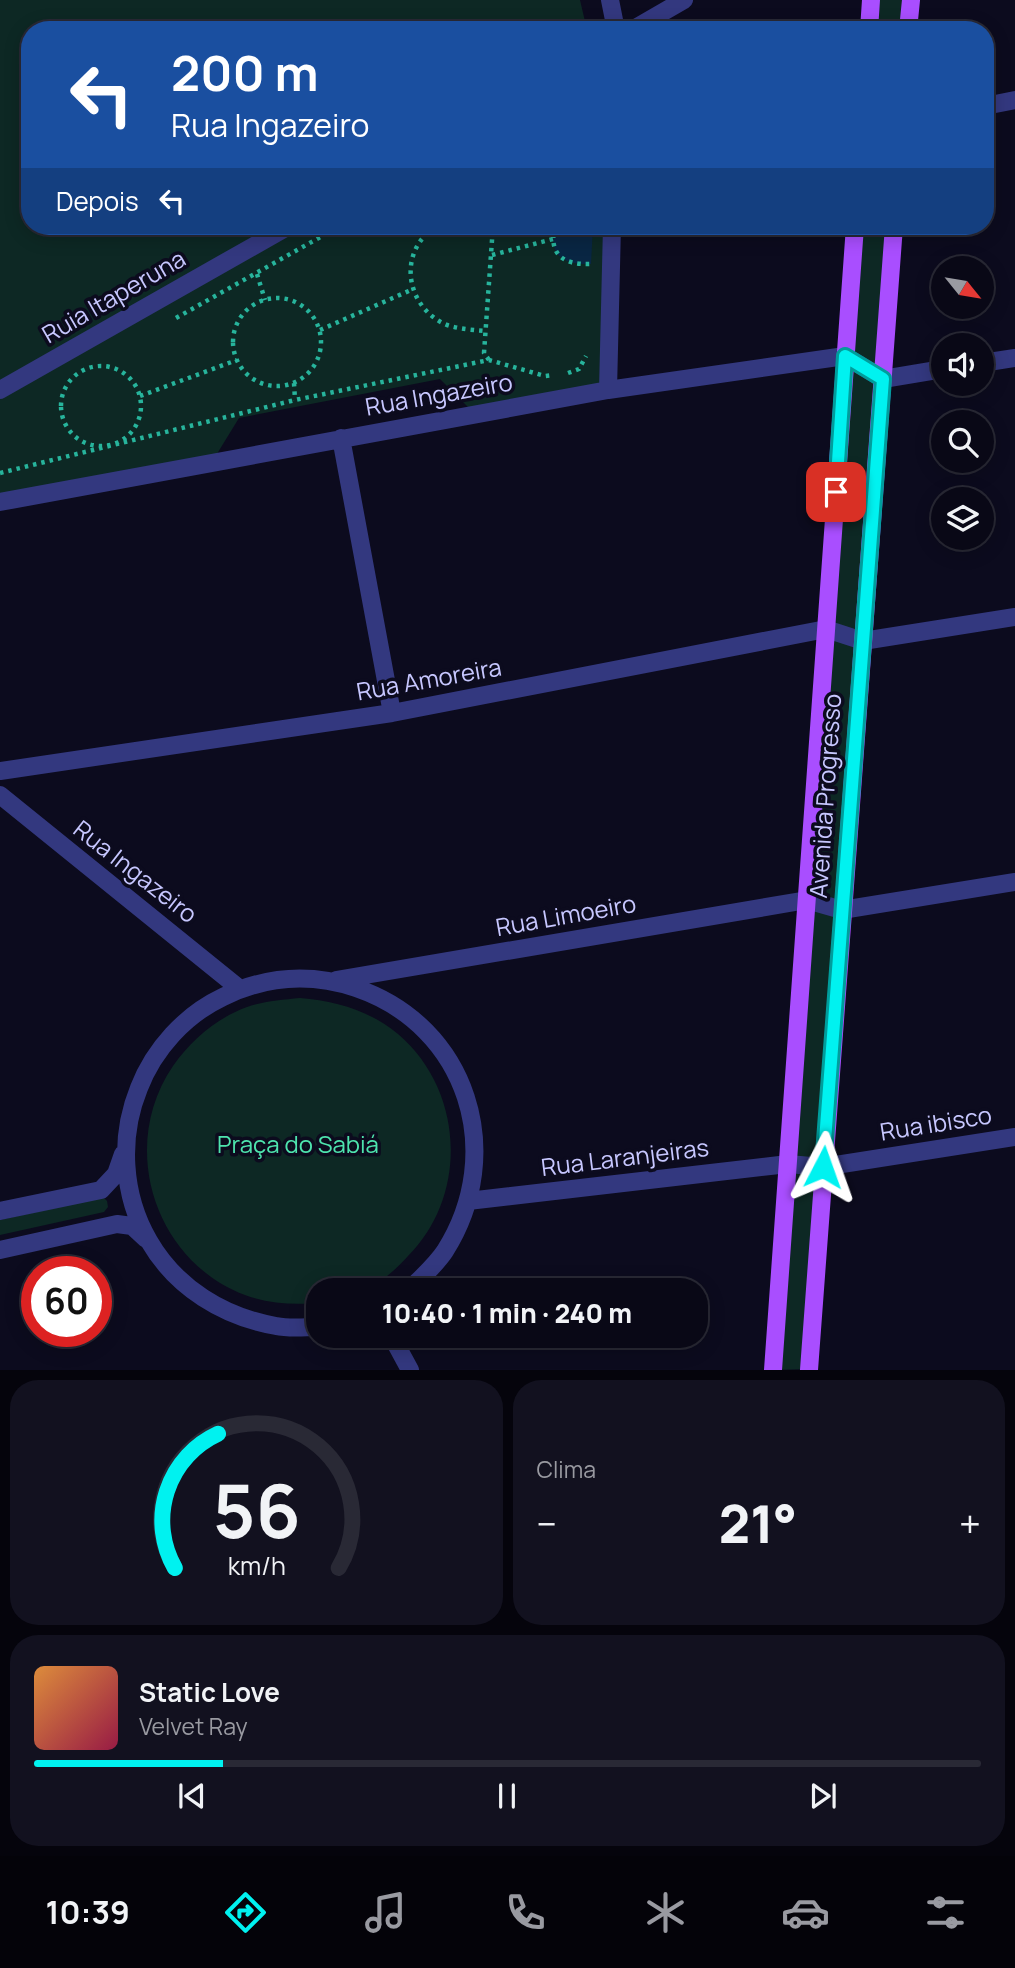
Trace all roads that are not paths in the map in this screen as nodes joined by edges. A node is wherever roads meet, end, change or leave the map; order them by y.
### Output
1 (610, 0) edge
2 (684, 0) edge
3 (871, 0) edge
4 (911, 0) edge
5 (614, 21) edge
6 (648, 21) edge
7 (870, 21) edge
8 (909, 21) edge
9 (1015, 100) edge
10 (994, 104) edge
11 (273, 235) edge
12 (612, 235) edge
13 (854, 235) edge
14 (893, 235) edge
15 (845, 356) junction
16 (1015, 358) edge
17 (994, 361) edge
18 (931, 371) edge
19 (883, 379) junction
20 (0, 390) edge
21 (608, 390) junction
22 (341, 438) junction
23 (0, 502) edge
24 (1015, 617) edge
25 (826, 629) junction
26 (863, 642) junction
27 (392, 713) junction
28 (0, 771) edge
29 (0, 794) edge
30 (1015, 882) edge
31 (807, 900) junction
32 (842, 910) junction
33 (334, 981) junction
34 (240, 989) junction
35 (1015, 1137) edge
36 (126, 1147) junction
37 (788, 1164) junction
38 (823, 1167) junction
39 (468, 1201) junction
40 (0, 1211) edge
41 (150, 1242) junction
42 (0, 1250) edge
43 (422, 1278) edge
44 (306, 1327) edge
45 (398, 1348) edge
46 (410, 1370) edge
47 (773, 1370) edge
48 (809, 1370) edge

1 - 5 street
2 - 6 street
3 - 7 main road
4 - 8 main road
9 - 10 street
11 - 20 street, Ruia Itaperuna
12 - 21 street
13 - 15 main road, Avenida Progresso
14 - 19 main road, Avenida Progresso
15 - 19 street
15 - 21 street, Rua Ingazeiro
15 - 25 main road, Avenida Progresso
16 - 17 street
18 - 19 street
19 - 26 main road, Avenida Progresso
21 - 22 street, Rua Ingazeiro
22 - 23 street, Rua Ingazeiro
22 - 27 street
24 - 26 street
25 - 26 street
25 - 27 street, Rua Amoreira
25 - 31 main road, Avenida Progresso
26 - 32 main road, Avenida Progresso
27 - 28 street, Rua Amoreira
29 - 34 street, Rua Ingazeiro
30 - 32 street
31 - 32 street
31 - 33 street, Rua Limoeiro
31 - 37 main road, Avenida Progresso
32 - 38 main road, Avenida Progresso
33 - 34 street
33 - 39 street
34 - 36 street
35 - 38 street, Rua ibisco
36 - 40 street
36 - 41 street
37 - 38 street, Rua ibisco
37 - 39 street, Rua Laranjeiras
37 - 47 main road, Avenida Progresso
38 - 48 main road, Avenida Progresso
39 - 43 street
41 - 42 street
41 - 44 street
45 - 46 street

